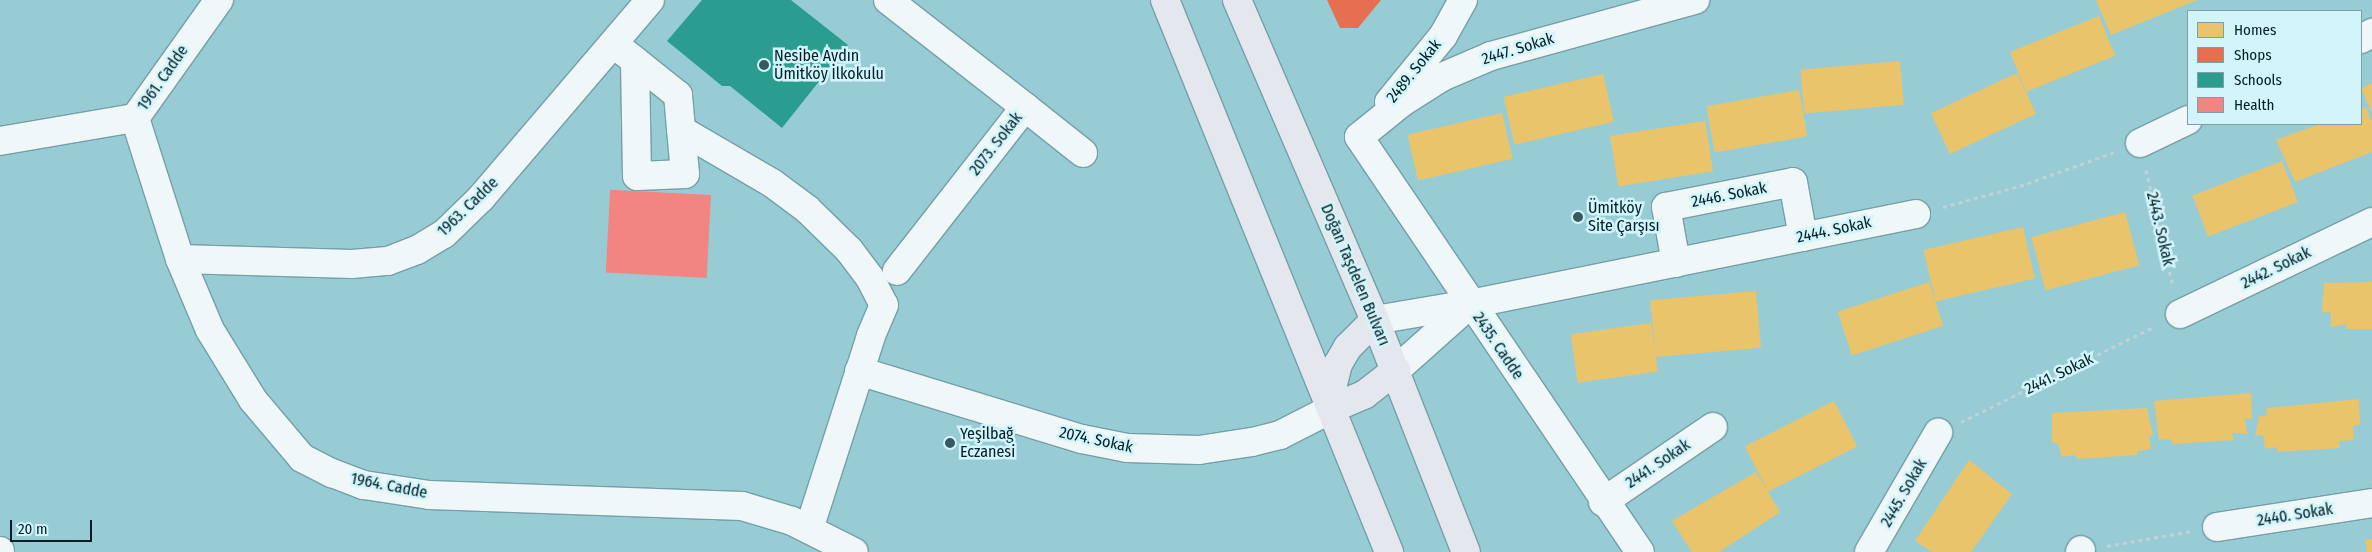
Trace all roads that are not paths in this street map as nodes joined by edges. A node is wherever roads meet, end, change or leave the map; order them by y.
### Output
1 (219, 0) edge
2 (650, 0) edge
3 (888, 0) edge
4 (1165, 0) edge
5 (1237, 0) edge
6 (1463, 0) edge
7 (1695, 0) edge
8 (614, 44) junction
9 (635, 61) junction
10 (1025, 107) junction
11 (135, 118) junction
12 (2187, 120) edge
13 (682, 130) junction
14 (1359, 137) junction
15 (0, 141) edge
16 (2140, 143) road end
17 (1083, 153) dead end
18 (1916, 214) road end
19 (2372, 222) edge
20 (1803, 237) junction
21 (180, 259) junction
22 (1676, 263) junction
23 (897, 271) dead end
24 (1470, 304) junction
25 (2180, 314) road end
26 (1375, 320) junction
27 (1396, 370) junction
28 (859, 371) junction
29 (1333, 408) junction
30 (1713, 427) dead end
31 (1938, 433) road end
32 (1603, 502) junction
33 (2372, 503) edge
34 (2217, 527) road end
35 (809, 529) junction
36 (854, 552) edge
37 (1389, 552) edge
38 (1466, 552) edge
39 (1640, 552) edge
40 (1869, 552) edge

1 - 11 street, 1961. Cadde
2 - 8 street, 1963. Cadde
3 - 10 street, 2073. Sokak
4 - 29 main road
5 - 26 main road, Doğan Taşdelen Bulvarı
6 - 14 street, 2489. Sokak
7 - 14 street, 2447. Sokak
8 - 9 street
8 - 21 street, 1963. Cadde
9 - 13 street
9 - 13 street
10 - 17 street
10 - 23 street, 2073. Sokak
11 - 15 street, 1961. Cadde
11 - 21 street, 1964. Cadde
12 - 16 street
13 - 28 street
14 - 24 street, 2435. Cadde
18 - 20 street, 2444. Sokak
19 - 25 street, 2442. Sokak
20 - 22 street, 2444. Sokak
20 - 22 street, 2446. Sokak
21 - 35 street, 1964. Cadde
22 - 24 street, 2444. Sokak
24 - 26 street, 2444. Sokak
24 - 27 street
24 - 32 street, 2435. Cadde
26 - 27 main road, Doğan Taşdelen Bulvarı
26 - 29 main road
27 - 29 main road
27 - 38 main road, Doğan Taşdelen Bulvarı
28 - 29 street, 2074. Sokak
28 - 35 street
29 - 37 main road
30 - 32 street, 2441. Sokak
31 - 40 street, 2445. Sokak
32 - 39 street, 2435. Cadde
33 - 34 street, 2440. Sokak
35 - 36 street, 1964. Cadde

